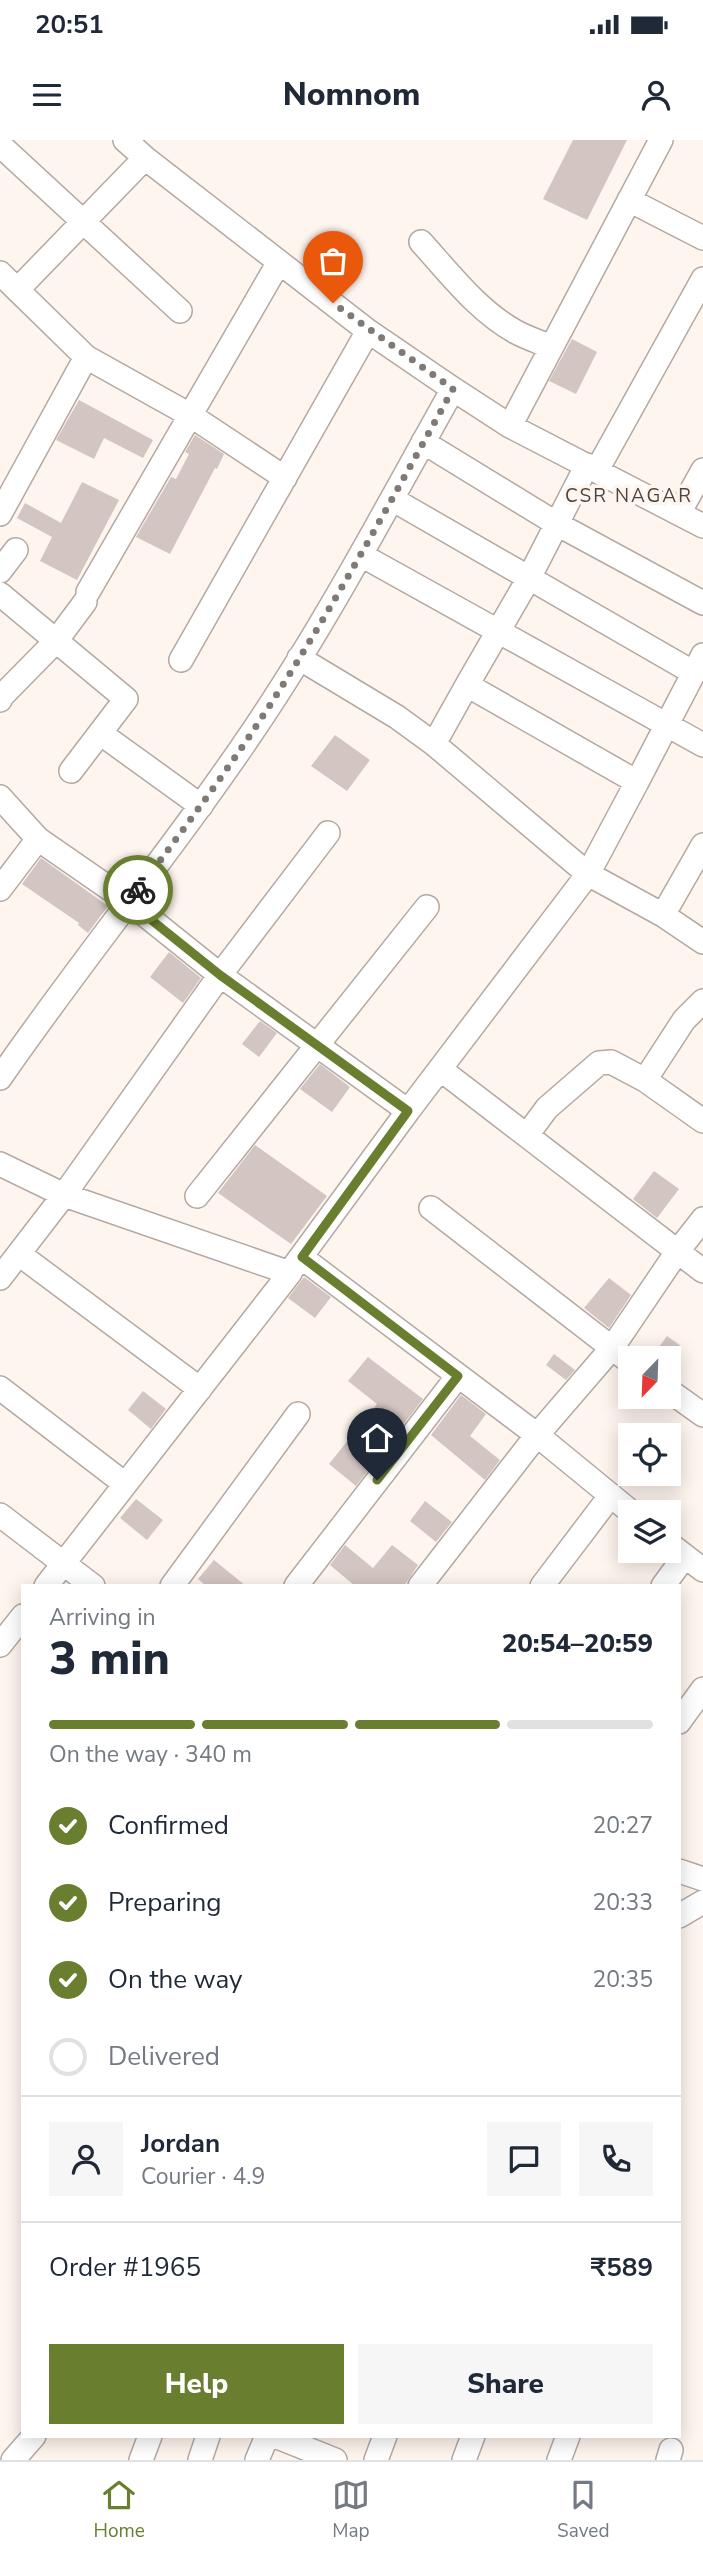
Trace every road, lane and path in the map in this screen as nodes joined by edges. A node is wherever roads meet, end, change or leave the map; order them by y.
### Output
1 (125, 140) edge
2 (661, 140) edge
3 (0, 145) edge
4 (145, 158) junction
5 (629, 200) junction
6 (83, 222) junction
7 (703, 238) edge
8 (421, 242) dead end
9 (279, 262) junction
10 (0, 273) edge
11 (703, 279) edge
12 (18, 289) junction
13 (180, 311) dead end
14 (368, 331) junction
15 (551, 347) junction
16 (86, 357) junction
17 (453, 389) junction
18 (190, 415) junction
19 (510, 426) junction
20 (423, 442) junction
21 (592, 467) junction
22 (703, 470) edge
23 (285, 478) junction
24 (3, 498) edge
25 (392, 499) junction
26 (679, 513) junction
27 (558, 524) junction
28 (703, 526) edge
29 (16, 551) dead end
30 (361, 555) junction
31 (0, 571) edge
32 (529, 578) junction
33 (0, 594) edge
34 (703, 603) edge
35 (497, 632) junction
36 (56, 641) junction
37 (299, 658) junction
38 (181, 660) dead end
39 (698, 664) edge
40 (467, 684) junction
41 (0, 700) edge
42 (667, 723) junction
43 (100, 733) junction
44 (434, 744) junction
45 (703, 745) edge
46 (71, 771) dead end
47 (637, 782) junction
48 (0, 797) edge
49 (201, 806) junction
50 (328, 833) dead end
51 (37, 839) junction
52 (703, 845) edge
53 (588, 874) junction
54 (0, 889) edge
55 (129, 902) junction
56 (427, 907) dead end
57 (663, 915) junction
58 (703, 942) edge
59 (220, 975) junction
60 (703, 1001) edge
61 (316, 1044) junction
62 (440, 1069) junction
63 (0, 1078) edge
64 (645, 1080) junction
65 (408, 1111) junction
66 (703, 1121) edge
67 (527, 1135) junction
68 (0, 1164) edge
69 (64, 1195) junction
70 (197, 1196) dead end
71 (431, 1208) dead end
72 (703, 1219) edge
73 (677, 1252) junction
74 (19, 1254) junction
75 (296, 1265) junction
76 (703, 1271) edge
77 (0, 1278) edge
78 (626, 1346) edge
79 (618, 1353) edge
80 (618, 1358) edge
81 (458, 1376) junction
82 (0, 1388) edge
83 (200, 1389) junction
84 (681, 1399) edge
85 (298, 1414) dead end
86 (703, 1415) edge
87 (537, 1435) junction
88 (125, 1484) junction
89 (611, 1495) junction
90 (618, 1501) edge
91 (0, 1515) edge
92 (685, 1556) edge
93 (64, 1563) junction
94 (48, 1584) edge
95 (90, 1584) edge
96 (173, 1584) edge
97 (298, 1584) edge
98 (422, 1584) edge
99 (544, 1584) edge
100 (664, 1584) edge
101 (21, 1619) edge
102 (0, 1645) edge
103 (703, 1689) edge
104 (681, 1719) edge
105 (681, 1872) edge
106 (703, 1879) edge
107 (703, 1902) edge
108 (681, 1915) edge
109 (32, 2438) edge
110 (149, 2438) edge
111 (207, 2438) edge
112 (266, 2438) edge
113 (281, 2438) edge
114 (383, 2438) edge
115 (472, 2438) edge
116 (567, 2438) edge
117 (322, 2452) edge
118 (13, 2460) edge
119 (141, 2460) edge
120 (200, 2460) edge
121 (257, 2460) edge
122 (376, 2460) edge
123 (464, 2460) edge
124 (559, 2460) edge

1 - 4 street
2 - 5 street
3 - 6 street
4 - 6 street
4 - 9 street
5 - 7 street
5 - 15 street
6 - 12 street
6 - 13 street
8 - 15 street
9 - 14 street
9 - 18 street
10 - 12 street
11 - 21 street
12 - 16 street
14 - 17 street
14 - 23 street
15 - 19 street
16 - 18 street
16 - 24 street
17 - 19 street
17 - 20 street
18 - 23 street
18 - 36 street
19 - 21 street
20 - 25 street
20 - 27 street
21 - 26 street
21 - 27 street
22 - 26 street
23 - 38 street
25 - 30 street
25 - 32 street
26 - 28 street
27 - 32 street
27 - 34 street
29 - 31 street
30 - 35 street
30 - 37 street
32 - 35 street
32 - 39 street
33 - 36 street
35 - 40 street
35 - 42 street
36 - 41 street
36 - 43 street
37 - 44 street
37 - 49 street
39 - 42 street
40 - 44 street
40 - 47 street
42 - 45 street
42 - 47 street
43 - 46 street
43 - 49 street
44 - 53 street
47 - 53 street
48 - 51 street
49 - 55 street
50 - 59 street
51 - 54 street
51 - 55 street
52 - 57 street
53 - 57 street
53 - 62 street
55 - 59 street
55 - 63 street
56 - 61 street
57 - 58 street
59 - 61 street
59 - 69 street
60 - 64 street
61 - 65 street
61 - 70 street
62 - 65 street
62 - 67 street
64 - 66 street
64 - 67 street
65 - 75 street
67 - 73 street
68 - 69 street
69 - 74 street
69 - 75 street
71 - 79 street
72 - 73 street
73 - 76 street
73 - 78 street
74 - 77 street
74 - 83 street
75 - 81 street
75 - 83 street
80 - 87 street
81 - 87 street
81 - 97 street
82 - 88 street
83 - 88 street
84 - 86 street
85 - 96 street
87 - 89 street
87 - 98 street
88 - 93 street
89 - 90 street
89 - 99 street
91 - 93 street
92 - 100 street
93 - 94 street
93 - 95 street
101 - 102 street
103 - 104 street
105 - 106 street
107 - 108 street
109 - 118 street
110 - 119 street
111 - 120 street
112 - 121 street
113 - 117 street
114 - 122 street
115 - 123 street
116 - 124 street

